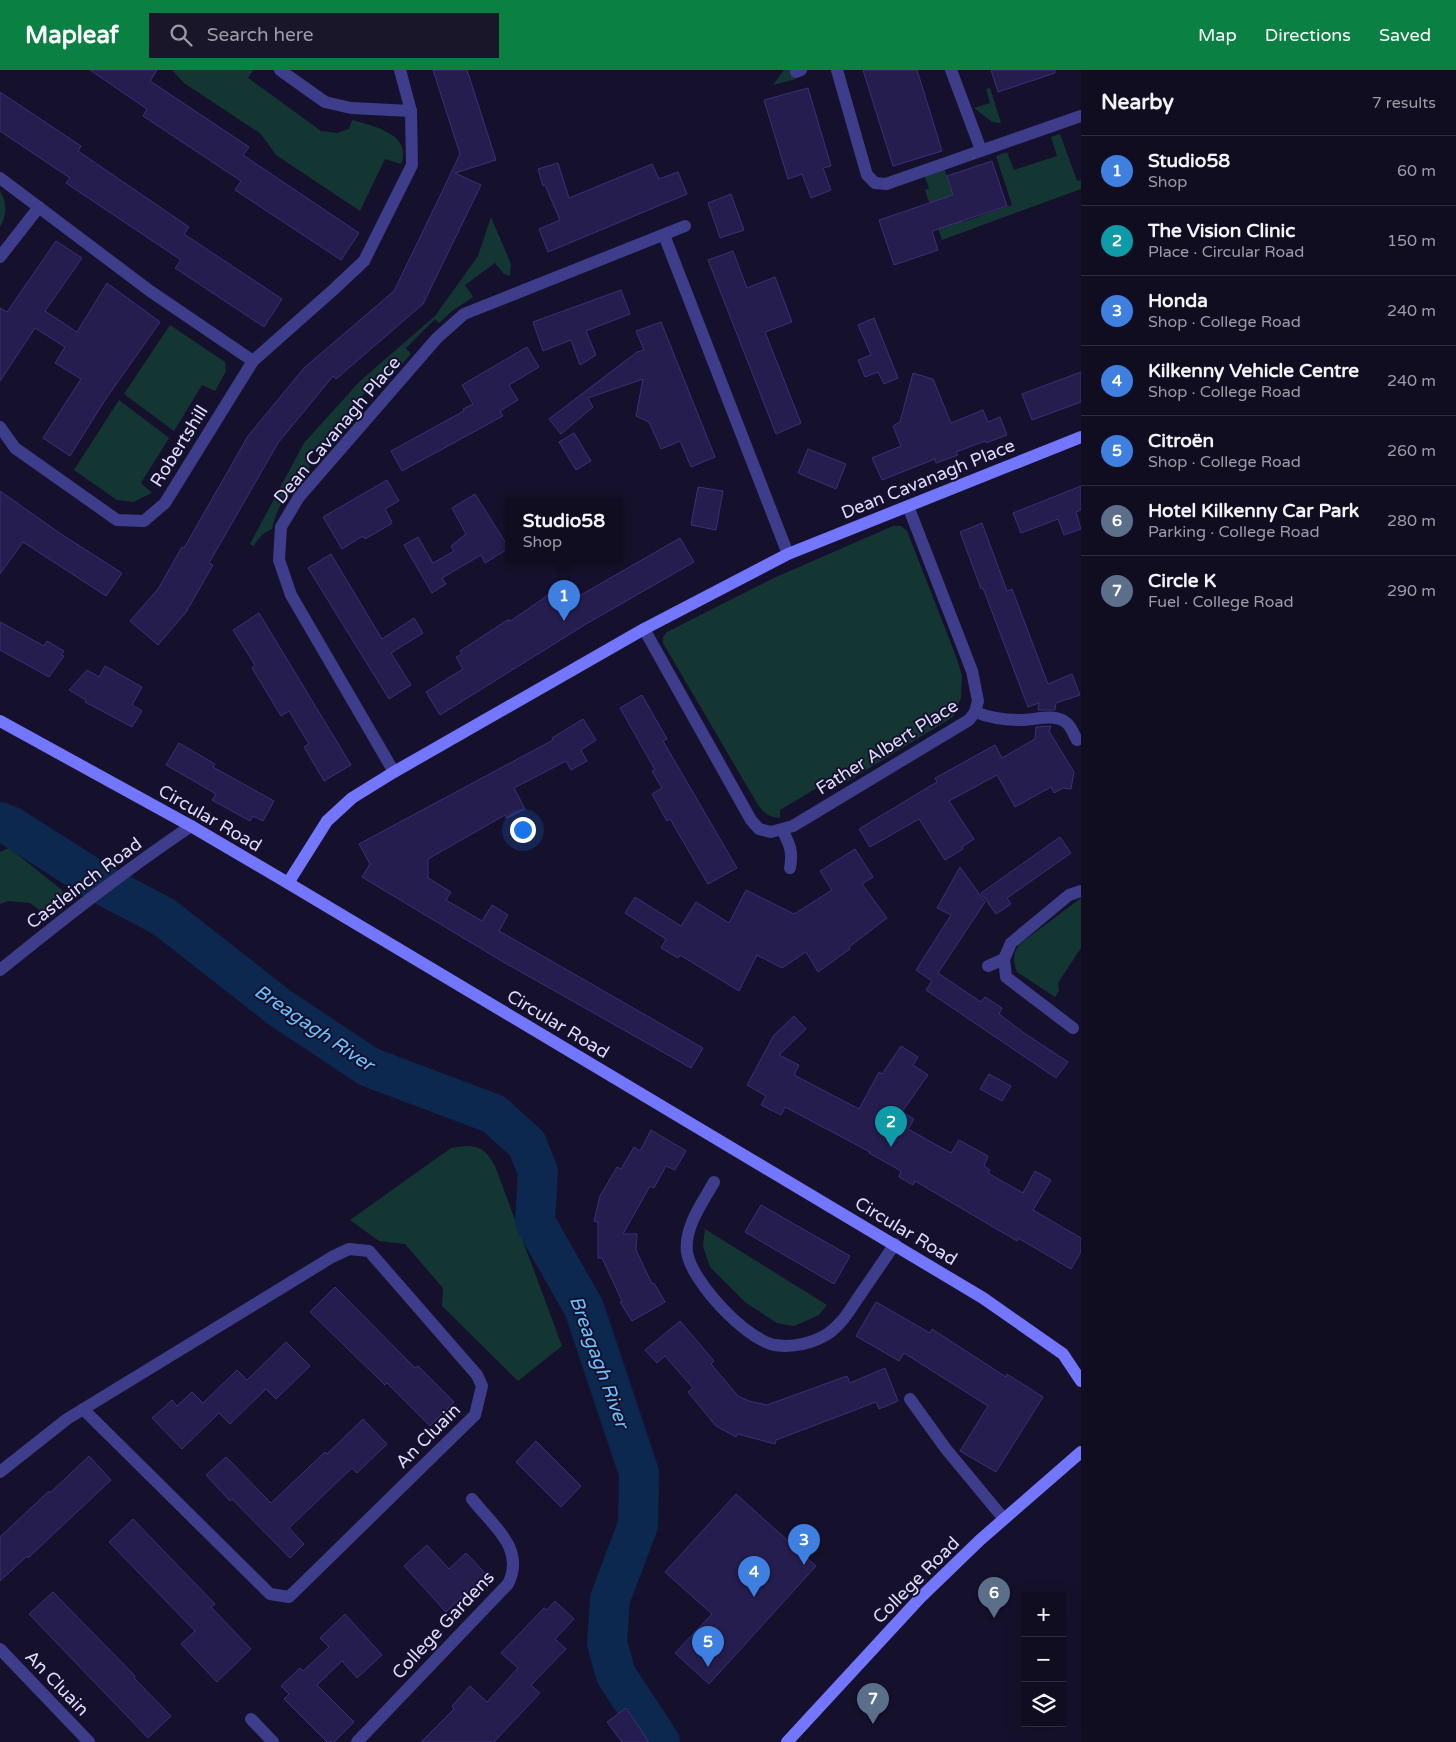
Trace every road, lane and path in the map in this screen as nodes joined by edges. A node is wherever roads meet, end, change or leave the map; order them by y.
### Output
1 (280, 70) edge
2 (400, 70) edge
3 (838, 70) edge
4 (951, 70) edge
5 (411, 112) junction
6 (1081, 116) edge
7 (981, 150) junction
8 (0, 178) edge
9 (39, 207) junction
10 (685, 226) dead end
11 (664, 235) junction
12 (0, 257) edge
13 (252, 362) junction
14 (0, 427) edge
15 (1081, 437) edge
16 (908, 506) junction
17 (788, 554) junction
18 (644, 629) junction
19 (975, 712) junction
20 (0, 721) edge
21 (1077, 740) dead end
22 (394, 772) junction
23 (191, 826) junction
24 (782, 830) junction
25 (790, 868) dead end
26 (288, 883) junction
27 (1081, 891) edge
28 (1004, 959) junction
29 (988, 966) dead end
30 (0, 970) edge
31 (1073, 1028) dead end
32 (714, 1182) dead end
33 (895, 1244) junction
34 (1081, 1381) edge
35 (910, 1399) dead end
36 (83, 1409) junction
37 (1081, 1452) edge
38 (0, 1472) edge
39 (472, 1499) dead end
40 (1004, 1519) junction
41 (0, 1649) edge
42 (250, 1719) dead end
43 (89, 1742) edge
44 (273, 1742) edge
45 (357, 1742) edge
46 (787, 1742) edge

1 - 5 street
2 - 5 street, Robertshill
3 - 7 street
4 - 7 street
5 - 13 street, Robertshill
6 - 7 street
8 - 9 street
9 - 12 street
9 - 13 street
10 - 11 street, Dean Cavanagh Place
11 - 17 street
11 - 22 street, Dean Cavanagh Place
13 - 14 street, Robertshill
15 - 16 main road, Dean Cavanagh Place
16 - 17 main road, Dean Cavanagh Place
16 - 19 street, Father Albert Place
17 - 18 main road, Dean Cavanagh Place
18 - 22 main road, Dean Cavanagh Place
18 - 24 street, Father Albert Place
19 - 21 street
19 - 24 street, Father Albert Place
20 - 23 main road, Circular Road
22 - 26 main road, Dean Cavanagh Place
23 - 26 main road, Circular Road
23 - 30 street, Castleinch Road
24 - 25 street
26 - 33 main road, Circular Road
27 - 28 street
28 - 29 street
28 - 31 street
32 - 33 street
33 - 34 main road, Circular Road
35 - 40 street
36 - 36 street, An Cluain
36 - 38 street, An Cluain
37 - 40 main road, College Road
39 - 45 street, College Gardens
40 - 46 main road, College Road
41 - 43 street, An Cluain
42 - 44 street

